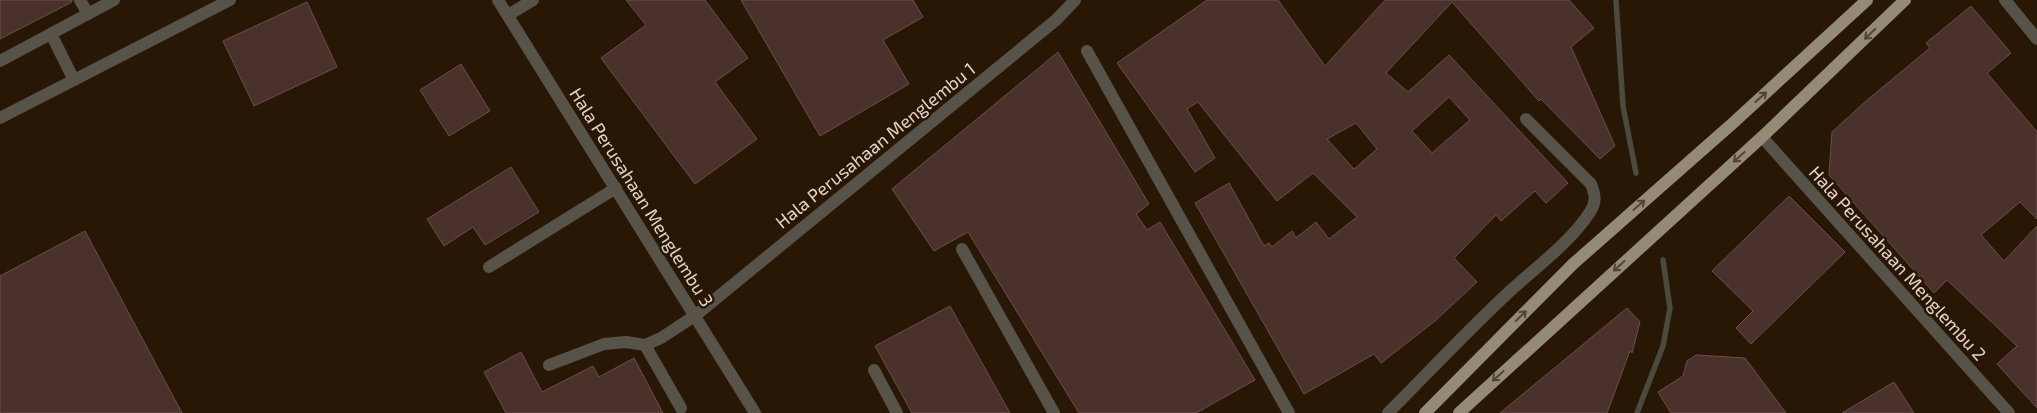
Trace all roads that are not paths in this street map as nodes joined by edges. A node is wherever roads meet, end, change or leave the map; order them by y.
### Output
1 (80, 0) edge
2 (114, 0) edge
3 (230, 0) edge
4 (498, 0) edge
5 (533, 0) edge
6 (1075, 0) edge
7 (1905, 0) edge
8 (2005, 0) edge
9 (1860, 2) edge
10 (88, 14) junction
11 (508, 16) junction
12 (51, 34) junction
13 (2036, 37) edge
14 (1087, 51) dead end
15 (0, 61) edge
16 (74, 80) junction
17 (0, 118) edge
18 (1526, 119) dead end
19 (1762, 137) junction
20 (616, 188) junction
21 (962, 249) dead end
22 (489, 266) dead end
23 (696, 315) junction
24 (645, 345) junction
25 (549, 365) dead end
26 (874, 370) dead end
27 (680, 408) dead end
28 (755, 413) edge
29 (897, 413) edge
30 (1054, 413) edge
31 (1289, 413) edge
32 (1388, 413) edge
33 (1425, 413) edge
34 (1460, 413) edge
35 (2009, 413) edge

1 - 10 street
2 - 10 street
3 - 16 street
4 - 11 street, Hala Perusahaan Menglembu 3
5 - 11 street
6 - 23 street, Hala Perusahaan Menglembu 1
7 -> 19 main road
8 - 13 street
33 -> 9 main road
10 - 12 street
11 - 20 street, Hala Perusahaan Menglembu 3
12 - 15 street
12 - 16 street
14 - 31 street
16 - 17 street
18 - 32 street
19 -> 34 main road
19 - 35 street, Hala Perusahaan Menglembu 2
20 - 22 street
20 - 23 street, Hala Perusahaan Menglembu 3
21 - 30 street
23 - 24 street, Hala Perusahaan Menglembu 1
23 - 28 street, Hala Perusahaan Menglembu 3
24 - 25 street
24 - 27 street
26 - 29 street

